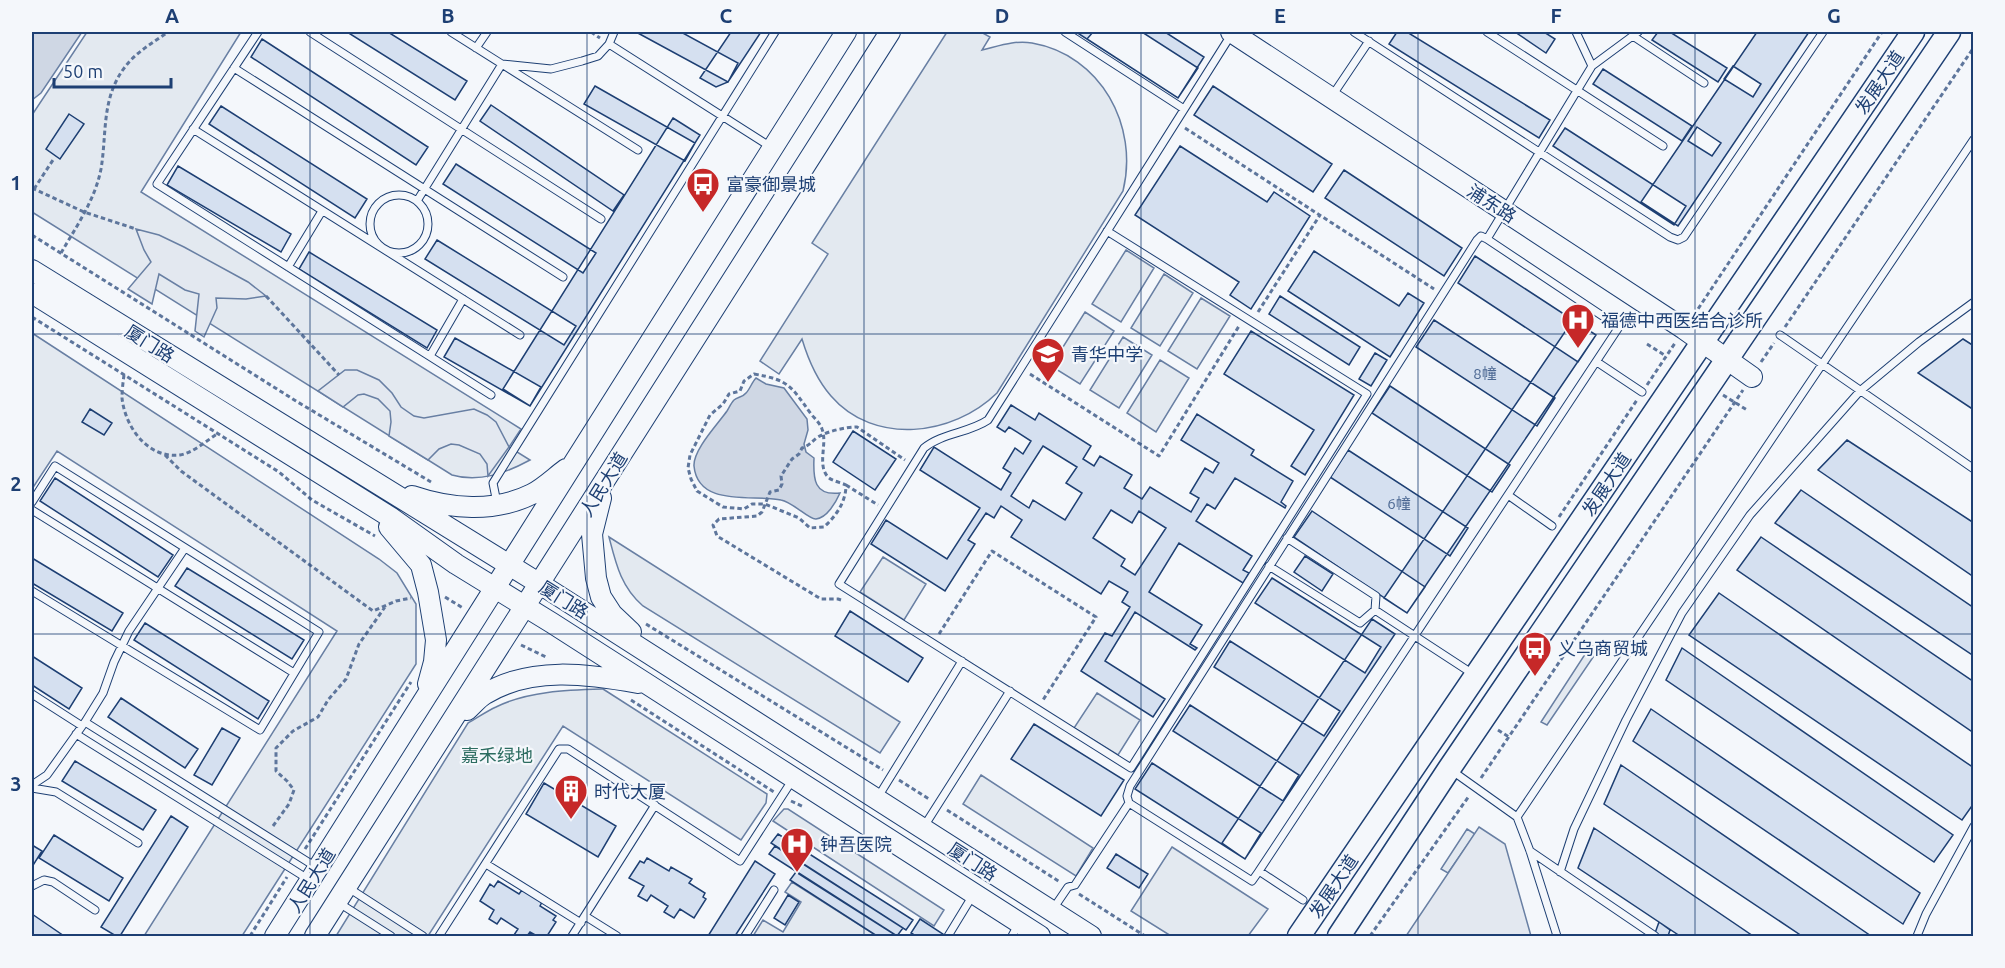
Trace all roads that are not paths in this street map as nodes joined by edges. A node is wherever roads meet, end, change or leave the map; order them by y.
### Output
1 (258, 32) edge
2 (310, 32) edge
3 (451, 32) edge
4 (487, 32) edge
5 (614, 32) edge
6 (776, 32) edge
7 (846, 32) edge
8 (890, 32) edge
9 (1065, 32) edge
10 (1231, 32) edge
11 (1354, 32) edge
12 (1486, 32) edge
13 (1576, 32) edge
14 (1823, 32) edge
15 (1913, 32) edge
16 (1948, 32) edge
17 (1636, 34) edge
18 (1369, 41) junction
19 (609, 44) junction
20 (476, 48) junction
21 (502, 64) junction
22 (1592, 66) junction
23 (234, 68) junction
24 (1704, 83) dead end
25 (1577, 90) junction
26 (1331, 98) junction
27 (1184, 109) junction
28 (722, 116) junction
29 (193, 129) junction
30 (461, 129) junction
31 (1974, 139) edge
32 (1664, 146) dead end
33 (773, 148) junction
34 (638, 150) dead end
35 (1539, 152) junction
36 (424, 189) junction
37 (417, 201) junction
38 (322, 210) junction
39 (1504, 210) junction
40 (601, 219) dead end
41 (1107, 231) junction
42 (1487, 239) junction
43 (383, 248) junction
44 (288, 267) junction
45 (32, 270) edge
46 (563, 277) dead end
47 (32, 293) edge
48 (463, 299) junction
49 (1974, 302) edge
50 (520, 334) dead end
51 (1780, 334) road end
52 (1694, 335) junction
53 (430, 356) junction
54 (1727, 358) junction
55 (1597, 362) junction
56 (1822, 364) junction
57 (1752, 377) road end
58 (1860, 391) junction
59 (1642, 392) road end
60 (491, 395) dead end
61 (575, 462) junction
62 (1974, 469) edge
63 (605, 480) junction
64 (380, 486) junction
65 (1508, 495) junction
66 (32, 502) edge
67 (366, 503) junction
68 (497, 504) junction
69 (32, 510) edge
70 (1552, 526) road end
71 (1287, 538) junction
72 (185, 548) junction
73 (510, 566) junction
74 (1269, 566) junction
75 (540, 584) junction
76 (158, 589) junction
77 (496, 589) junction
78 (32, 591) edge
79 (526, 607) junction
80 (1375, 610) junction
81 (1415, 636) junction
82 (122, 646) junction
83 (658, 659) junction
84 (962, 661) junction
85 (294, 673) junction
86 (1475, 676) junction
87 (647, 685) junction
88 (1010, 691) junction
89 (32, 694) edge
90 (424, 702) junction
91 (83, 724) junction
92 (450, 726) junction
93 (76, 734) junction
94 (1449, 769) junction
95 (793, 778) junction
96 (32, 786) edge
97 (877, 799) junction
98 (1129, 803) junction
99 (655, 805) junction
100 (1517, 817) junction
101 (1974, 826) edge
102 (923, 828) junction
103 (138, 843) dead end
104 (1530, 851) junction
105 (486, 864) junction
106 (1259, 871) junction
107 (1560, 872) junction
108 (314, 874) junction
109 (32, 886) edge
110 (774, 890) dead end
111 (342, 894) junction
112 (974, 895) junction
113 (1303, 900) dead end
114 (95, 910) dead end
115 (1052, 912) junction
116 (583, 919) junction
117 (1015, 930) edge
118 (275, 936) edge
119 (315, 936) edge
120 (391, 936) edge
121 (423, 936) edge
122 (439, 936) edge
123 (572, 936) edge
124 (617, 936) edge
125 (745, 936) edge
126 (948, 936) edge
127 (1040, 936) edge
128 (1091, 936) edge
129 (1299, 936) edge
130 (1339, 936) edge
131 (1557, 936) edge
132 (1656, 936) edge
133 (1917, 936) edge

1 - 23 lane
2 - 30 lane
3 - 20 lane
4 - 20 lane
5 - 19 lane
6 - 28 lane
7 - 33 street, 人民大道
8 - 63 street, 人民大道
9 - 27 lane
10 - 26 street, 浦东路
10 - 27 lane
11 - 18 lane
12 - 25 lane
13 - 22 lane
14 - 35 lane
15 - 52 main road, 发展大道
16 - 54 main road, 发展大道
17 - 22 lane
17 - 24 lane
18 - 26 lane
18 - 35 lane
19 - 21 lane
19 - 28 lane
20 - 21 lane
21 - 30 lane
21 - 34 lane
22 - 25 lane
23 - 29 lane
23 - 36 lane
25 - 32 lane
25 - 35 lane
26 - 39 street, 浦东路
27 - 41 lane
28 - 33 lane
28 - 68 lane
29 - 38 lane
29 - 44 lane
30 - 36 lane
30 - 40 lane
31 - 56 lane
33 - 61 street, 人民大道
35 - 39 lane
36 - 37 lane
36 - 46 lane
37 - 43 lane
37 - 43 lane
38 - 43 lane
38 - 44 lane
39 - 42 lane
39 - 52 street, 浦东路
41 - 84 lane
41 - 88 lane
42 - 55 lane
42 - 71 lane
43 - 48 lane
44 - 53 lane
45 - 64 street, 厦门路
47 - 67 street, 厦门路
48 - 50 lane
48 - 53 lane
49 - 58 lane
51 - 56 lane
52 - 54 street, 浦东路
52 - 86 main road, 发展大道
53 - 60 lane
54 - 57 street, 浦东路
54 - 94 main road, 发展大道
55 - 59 lane
55 - 65 lane
56 - 58 lane
56 - 100 lane
58 - 62 lane
58 - 107 lane
61 - 68 street
61 - 73 street, 人民大道
63 - 75 street, 人民大道
63 - 83 street
64 - 68 street
64 - 73 street, 厦门路
65 - 70 lane
65 - 81 lane
66 - 72 lane
67 - 77 street, 厦门路
67 - 90 street
69 - 76 lane
71 - 74 lane
71 - 80 lane
72 - 76 lane
72 - 85 lane
73 - 75 street, 厦门路
73 - 77 street, 人民大道
74 - 80 lane
74 - 98 lane
75 - 79 street, 人民大道
75 - 83 street, 厦门路
76 - 82 lane
76 - 85 lane
77 - 79 street, 厦门路
77 - 90 street, 人民大道
78 - 82 lane
79 - 87 street, 厦门路
79 - 92 street, 人民大道
80 - 81 lane
81 - 86 lane
81 - 106 lane
82 - 85 lane
82 - 91 lane
83 - 97 street, 厦门路
84 - 88 lane
84 - 97 lane
86 - 129 main road, 发展大道
87 - 92 street
87 - 95 street, 厦门路
88 - 102 lane
89 - 91 lane
90 - 108 street, 人民大道
91 - 93 lane
91 - 108 lane
92 - 111 street, 人民大道
93 - 96 lane
93 - 108 lane
94 - 100 lane
94 - 130 main road, 发展大道
95 - 99 lane
95 - 112 street, 厦门路
96 - 103 lane
97 - 102 street, 厦门路
98 - 106 lane
98 - 115 lane
99 - 105 lane
99 - 116 lane
100 - 104 lane
101 - 133 lane
102 - 115 street, 厦门路
104 - 107 lane
104 - 131 lane
105 - 116 lane
105 - 122 lane
106 - 113 lane
107 - 132 lane
108 - 118 street, 人民大道
109 - 114 lane
110 - 125 lane
111 - 119 street, 人民大道
111 - 120 lane
111 - 121 lane
112 - 117 street, 厦门路
112 - 126 lane
115 - 128 street, 厦门路
116 - 123 lane
116 - 124 lane
117 - 127 street, 厦门路

